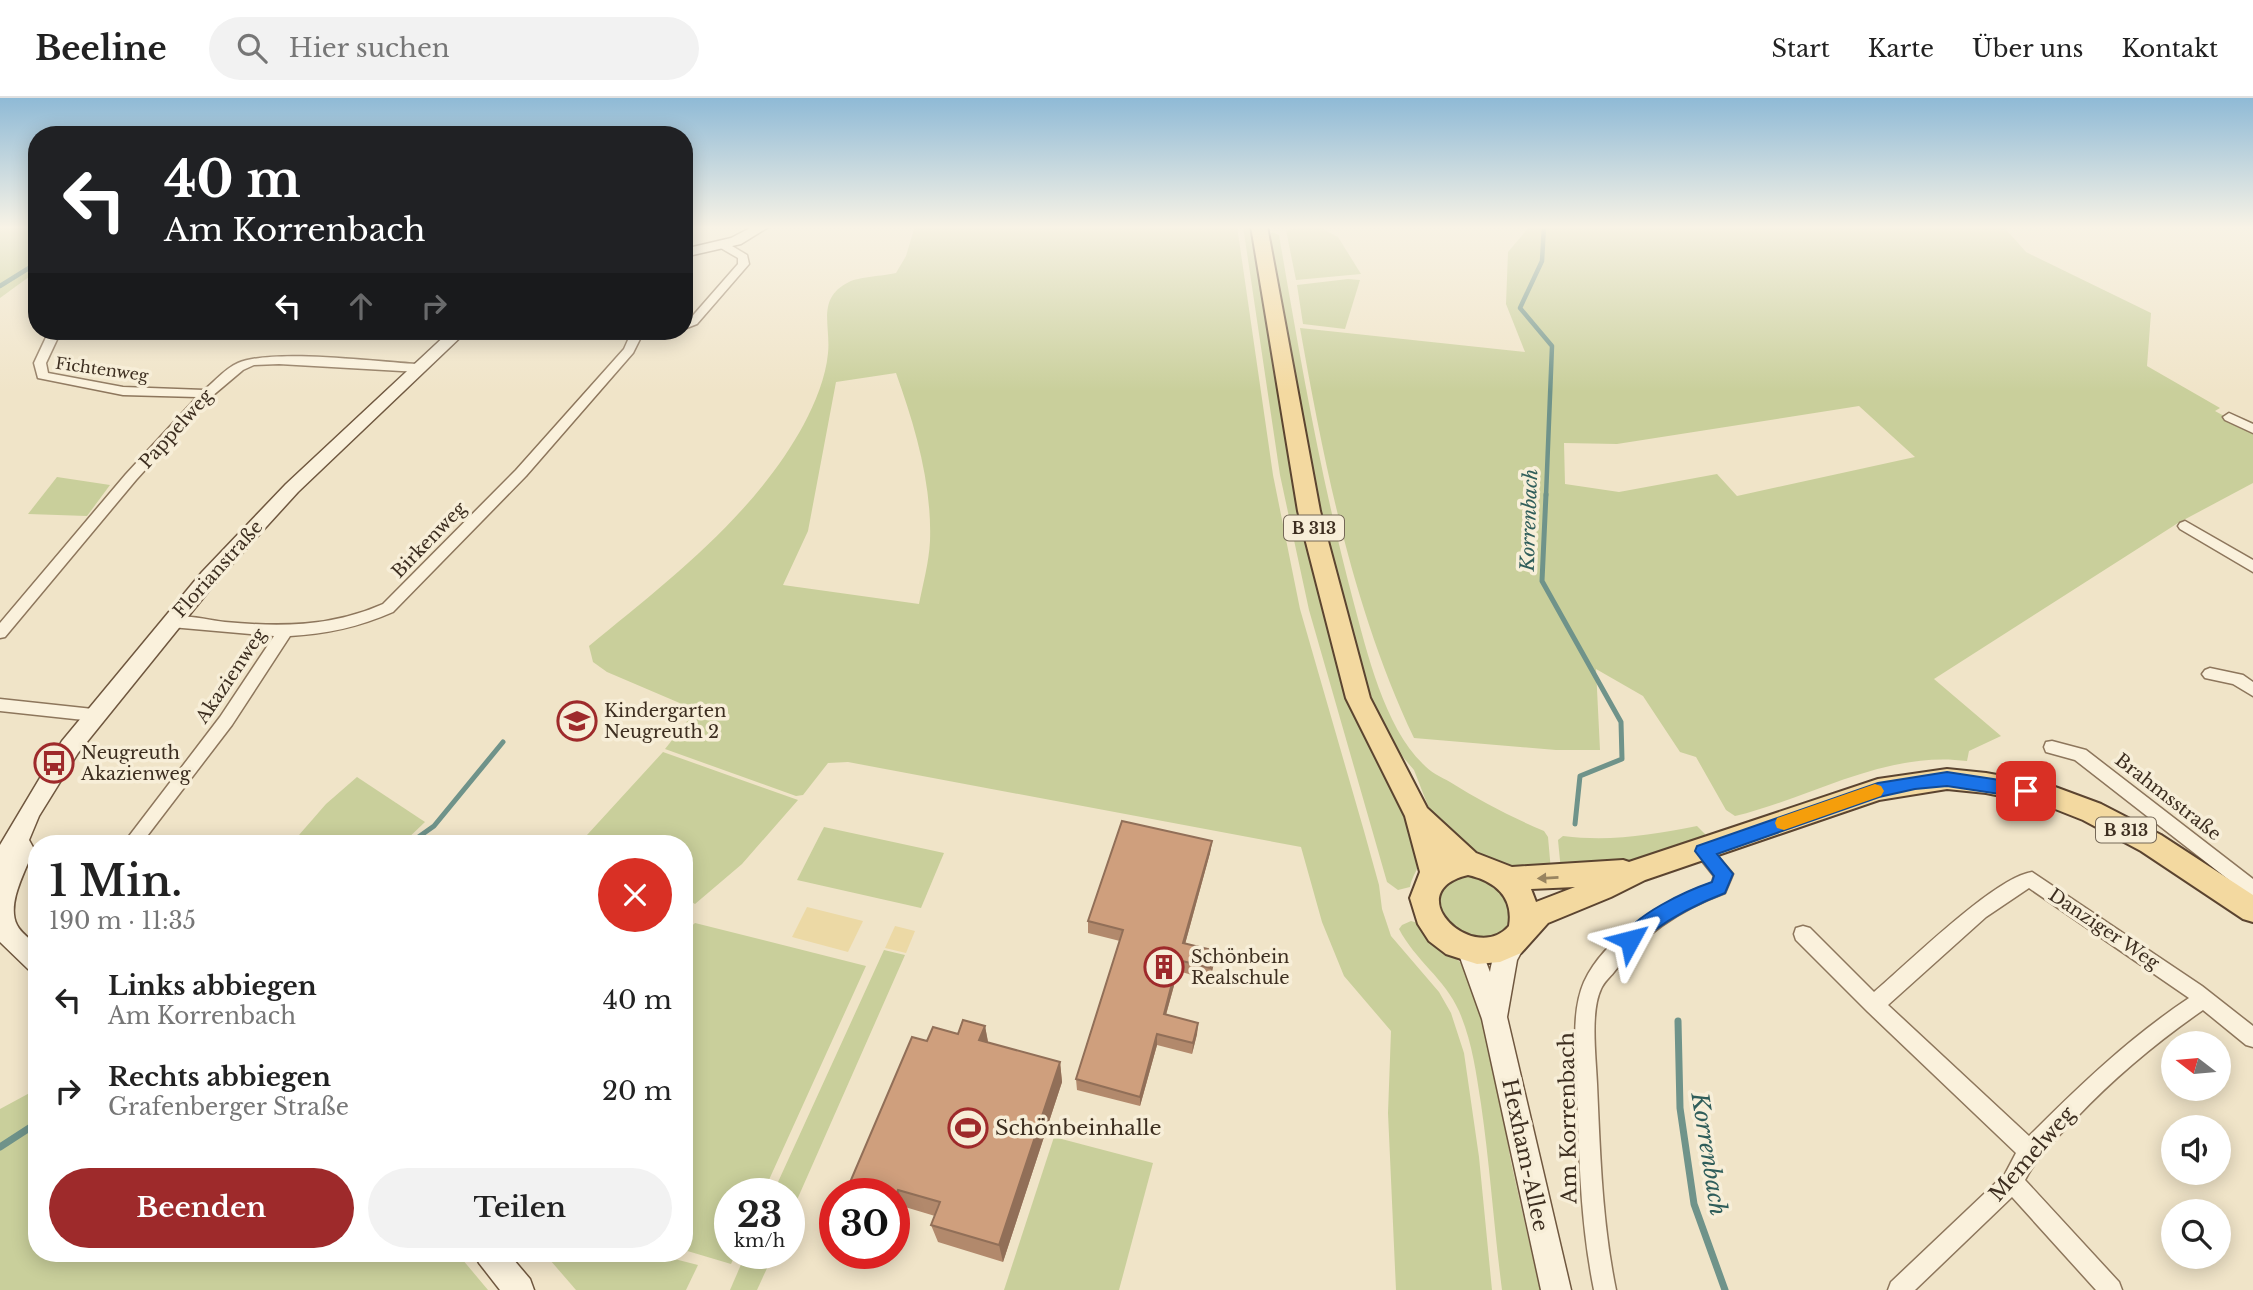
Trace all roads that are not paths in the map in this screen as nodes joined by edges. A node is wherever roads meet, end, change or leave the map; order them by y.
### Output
1 (728, 282) edge
2 (1269, 282) edge
3 (693, 321) edge
4 (51, 340) edge
5 (449, 340) edge
6 (634, 340) edge
7 (419, 368) junction
8 (206, 394) junction
9 (2229, 416) dead end
10 (2253, 429) edge
11 (2185, 526) dead end
12 (2251, 564) edge
13 (171, 622) junction
14 (286, 629) junction
15 (0, 633) edge
16 (2210, 674) dead end
17 (2253, 690) edge
18 (0, 705) edge
19 (93, 715) junction
20 (2052, 747) dead end
21 (1418, 816) junction
22 (138, 835) edge
23 (17, 840) junction
24 (1703, 851) junction
25 (1468, 863) junction
26 (0, 864) edge
27 (1637, 871) junction
28 (1434, 874) junction
29 (1507, 878) junction
30 (2253, 889) edge
31 (1, 900) edge
32 (2253, 910) edge
33 (1520, 934) junction
34 (1803, 934) dead end
35 (1469, 949) junction
36 (28, 954) edge
37 (2204, 999) junction
38 (1874, 1005) junction
39 (1495, 1019) junction
40 (2253, 1038) edge
41 (2029, 1151) junction
42 (2013, 1182) junction
43 (496, 1262) edge
44 (519, 1290) edge
45 (1556, 1290) edge
46 (1605, 1290) edge
47 (1899, 1290) edge
48 (2111, 1290) edge

1 - 3 street
2 - 21 main road, B 313
4 - 8 street, Fichtenweg
5 - 7 street, Florianstraße
6 - 14 street, Birkenweg
7 - 8 street, Pappelweg
7 - 13 street, Florianstraße
8 - 15 street, Pappelweg
9 - 10 street
11 - 12 street
13 - 14 street, Birkenweg
13 - 19 street, Florianstraße
14 - 22 street, Akazienweg
16 - 17 street
18 - 19 street
19 - 23 street, Florianstraße
20 - 30 street, Brahmsstraße
21 - 25 main road, B 313
21 - 28 main road, B 313
23 - 26 street, Florianstraße
23 - 31 street, Florianstraße
24 - 27 main road, B 313
24 - 32 main road, B 313
24 - 46 street, Am Korrenbach
25 - 28 main road
25 - 29 main road
27 -> 29 main road, B 313
27 - 33 main road, B 313
28 - 35 main road
29 - 33 main road
31 - 36 street
33 - 35 main road
33 - 39 street, Hexham-Allee
34 - 38 street
35 - 39 street, Hexham-Allee
37 - 38 street, Danziger Weg
37 - 40 street
37 - 41 street, Memelweg
38 - 41 street
39 - 45 street, Hexham-Allee
41 - 42 street, Memelweg
42 - 47 street, Memelweg
42 - 48 street
43 - 44 street

